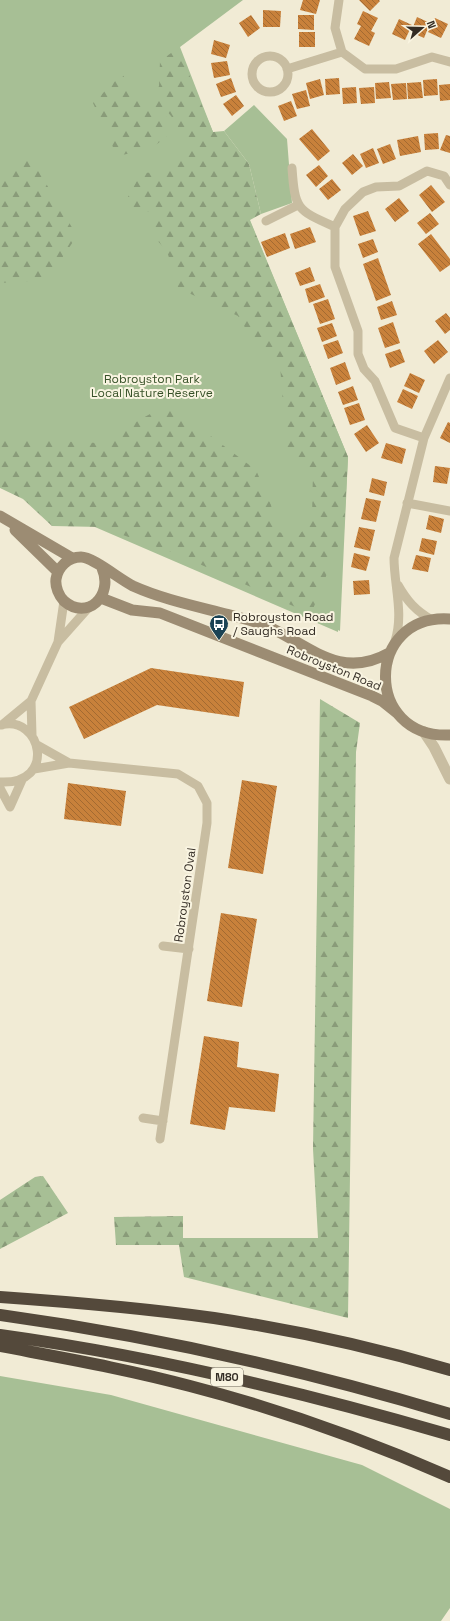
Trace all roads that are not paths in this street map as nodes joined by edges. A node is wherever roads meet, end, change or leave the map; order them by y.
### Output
1 (339, 0) edge
2 (342, 52) junction
3 (450, 62) edge
4 (287, 69) junction
5 (292, 168) dead end
6 (450, 185) edge
7 (298, 205) junction
8 (266, 221) dead end
9 (335, 227) junction
10 (450, 378) edge
11 (424, 438) junction
12 (407, 503) junction
13 (450, 511) edge
14 (1, 517) edge
15 (72, 558) junction
16 (102, 568) junction
17 (58, 572) junction
18 (394, 576) junction
19 (101, 598) junction
20 (64, 600) junction
21 (90, 606) junction
22 (443, 619) edge
23 (58, 642) junction
24 (392, 649) junction
25 (30, 701) junction
26 (397, 713) junction
27 (1, 725) edge
28 (424, 732) junction
29 (32, 735) junction
30 (450, 735) edge
31 (37, 745) junction
32 (69, 763) junction
33 (34, 769) junction
34 (450, 779) edge
35 (22, 780) junction
36 (0, 782) edge
37 (0, 788) edge
38 (163, 946) dead end
39 (189, 949) junction
40 (143, 1118) dead end
41 (163, 1121) junction
42 (160, 1139) dead end
43 (0, 1297) edge
44 (0, 1315) edge
45 (0, 1335) edge
46 (0, 1346) edge
47 (450, 1370) edge
48 (450, 1414) edge
49 (450, 1435) edge
50 (450, 1477) edge

1 - 2 street
2 - 3 street
2 - 4 street
4 - 4 street
5 - 7 street
6 - 9 street
7 - 8 street
7 - 9 street
9 - 11 street
10 - 11 street
11 - 12 street
12 - 13 street
12 - 18 street
14 - 15 main road, Robroyston Road
14 - 17 main road, Robroyston Road
15 - 16 main road, Robroyston Road
15 - 17 main road
16 - 19 main road
16 - 24 main road, Robroyston Road
17 - 20 main road
18 - 22 street
18 - 24 street
19 - 21 main road
19 - 26 main road, Robroyston Road
20 - 21 main road
20 - 23 street
21 - 23 street
22 - 24 main road
23 - 25 street
24 - 26 main road
25 - 27 street
25 - 29 street
26 - 28 main road, Robroyston Road
27 - 29 street
28 - 30 main road
28 - 34 street
29 - 31 street
31 - 32 street
31 - 33 street
32 - 33 street
32 - 39 street, Robroyston Oval
33 - 35 street
35 - 36 street
35 - 37 street
38 - 39 street
39 - 41 street, Robroyston Oval
40 - 41 street
41 - 42 street, Robroyston Oval
43 - 47 highway
44 - 48 highway, M80
45 - 49 highway, M80
46 - 50 highway

